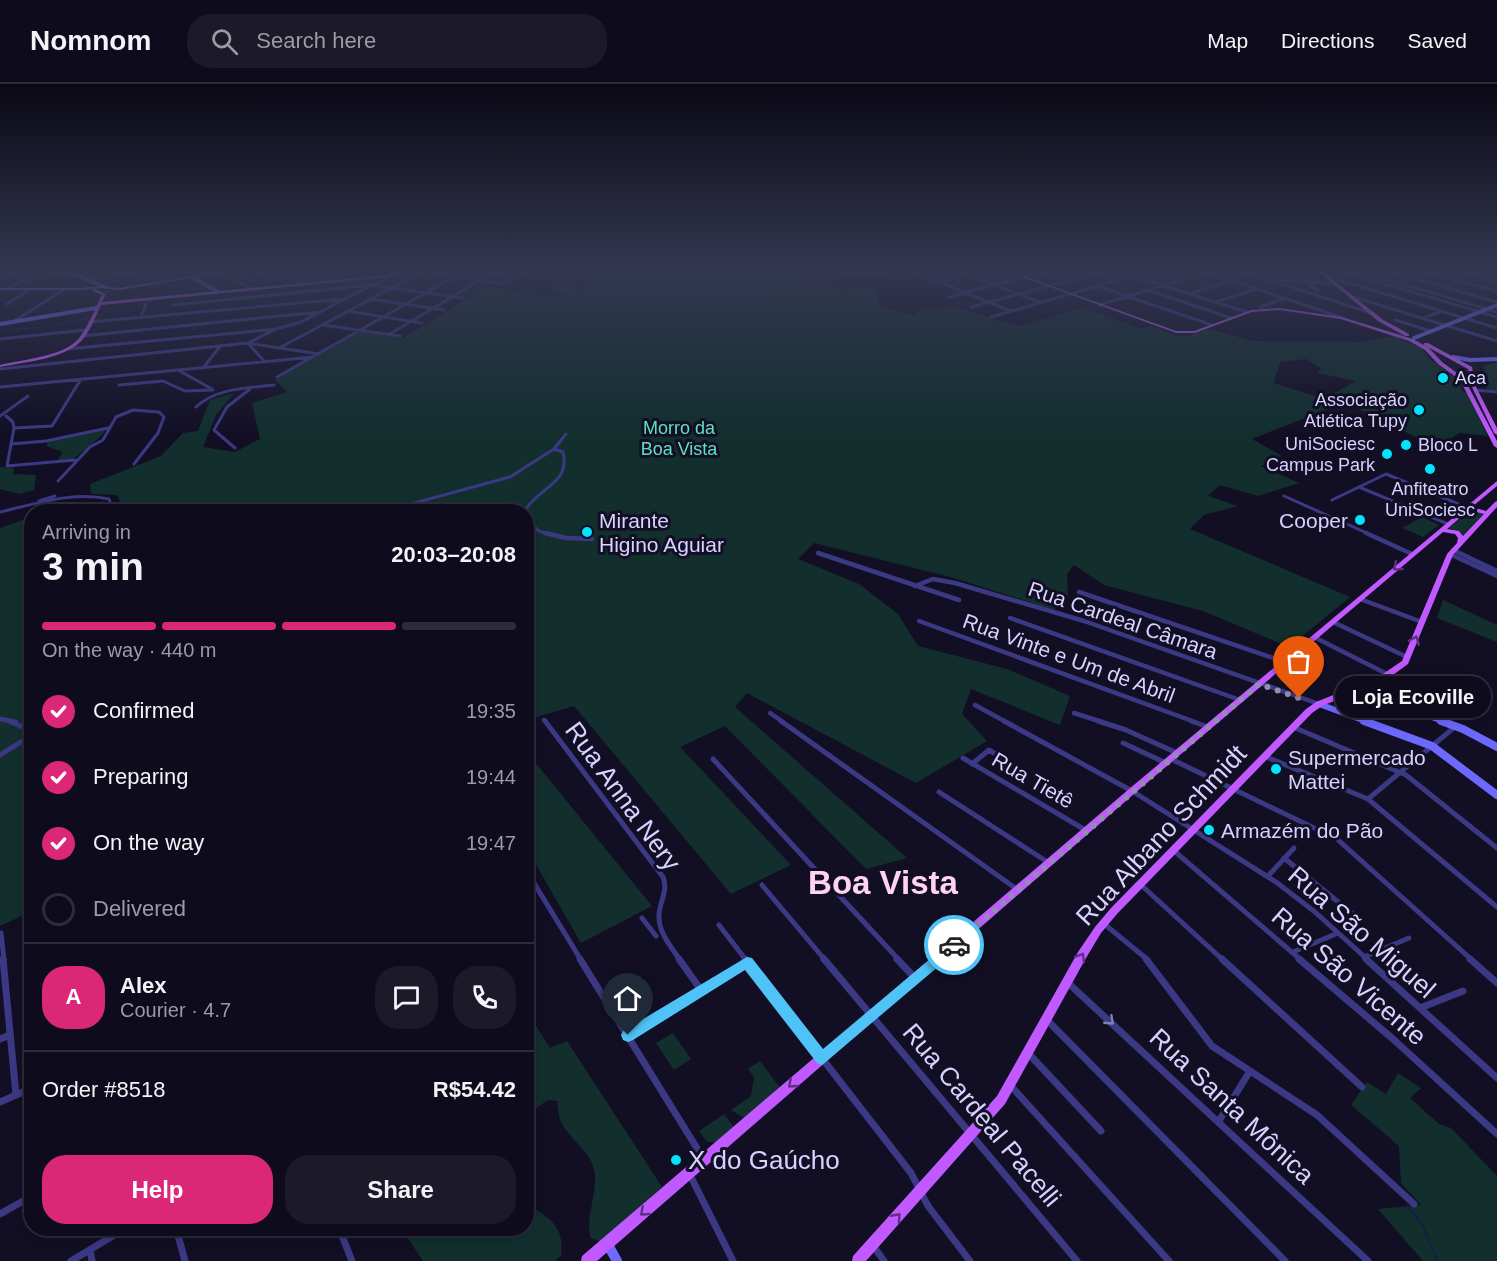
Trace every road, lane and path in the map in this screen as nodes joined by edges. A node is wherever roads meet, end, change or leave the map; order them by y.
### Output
1 (88, 324) edge
2 (193, 324) edge
3 (296, 324) edge
4 (371, 324) edge
5 (406, 324) edge
6 (1151, 324) edge
7 (1209, 324) edge
8 (1215, 324) edge
9 (1364, 324) joint
10 (1378, 324) edge
11 (1387, 324) edge
12 (1408, 324) edge
13 (1443, 324) edge
14 (323, 325) joint
15 (1212, 325) junction
16 (1447, 325) junction
17 (276, 328) junction
18 (86, 330) junction
19 (360, 330) junction
20 (1381, 330) junction
21 (1400, 331) junction
22 (1431, 331) junction
23 (388, 335) junction
24 (82, 336) junction
25 (400, 336) dead end
26 (1414, 338) junction
27 (0, 339) edge
28 (1497, 341) edge
29 (248, 343) junction
30 (221, 345) junction
31 (281, 347) junction
32 (64, 350) junction
33 (319, 354) junction
34 (313, 357) junction
35 (1453, 357) junction
36 (1485, 359) junction
37 (1497, 359) edge
38 (264, 361) junction
39 (1, 366) edge
40 (204, 367) junction
41 (1448, 368) junction
42 (1470, 368) junction
43 (176, 370) junction
44 (277, 377) dead end
45 (81, 379) junction
46 (119, 385) dead end
47 (274, 385) dead end
48 (0, 387) edge
49 (212, 389) junction
50 (250, 389) junction
51 (1475, 390) junction
52 (1497, 392) edge
53 (220, 393) junction
54 (28, 396) dead end
55 (196, 407) dead end
56 (0, 417) edge
57 (14, 428) junction
58 (108, 428) junction
59 (1497, 433) edge
60 (566, 434) dead end
61 (46, 441) junction
62 (11, 444) junction
63 (1497, 446) edge
64 (45, 447) dead end
65 (235, 448) dead end
66 (555, 449) junction
67 (76, 460) junction
68 (134, 464) dead end
69 (58, 481) dead end
70 (1497, 483) edge
71 (1359, 488) junction
72 (55, 496) dead end
73 (1284, 496) dead end
74 (1332, 500) dead end
75 (1497, 502) edge
76 (29, 504) edge
77 (37, 504) edge
78 (111, 504) edge
79 (411, 504) edge
80 (527, 504) edge
81 (24, 506) edge
82 (24, 506) edge
83 (16, 508) junction
84 (1468, 508) junction
85 (0, 512) edge
86 (1487, 513) junction
87 (534, 527) edge
88 (1445, 527) junction
89 (592, 539) dead end
90 (1460, 543) junction
91 (1452, 552) junction
92 (818, 553) dead end
93 (1412, 554) junction
94 (1497, 571) edge
95 (1497, 576) edge
96 (915, 586) junction
97 (1079, 592) dead end
98 (1360, 599) junction
99 (959, 600) dead end
100 (1010, 618) dead end
101 (919, 621) dead end
102 (1333, 622) junction
103 (1422, 622) junction
104 (1314, 637) junction
105 (1407, 657) junction
106 (1285, 662) junction
107 (1389, 675) junction
108 (1259, 684) junction
109 (1357, 689) junction
110 (1240, 700) junction
111 (1319, 704) junction
112 (975, 705) dead end
113 (1074, 712) dead end
114 (770, 713) dead end
115 (0, 719) edge
116 (544, 720) dead end
117 (1456, 726) junction
118 (1208, 727) junction
119 (1293, 727) junction
120 (24, 728) edge
121 (24, 738) edge
122 (1123, 743) dead end
123 (1432, 746) junction
124 (1497, 747) edge
125 (0, 755) edge
126 (1264, 756) junction
127 (963, 758) dead end
128 (1171, 758) junction
129 (713, 759) dead end
130 (1006, 760) dead end
131 (972, 764) junction
132 (1400, 773) junction
133 (1233, 789) junction
134 (1132, 791) junction
135 (939, 792) dead end
136 (1497, 795) edge
137 (1368, 799) junction
138 (1192, 830) junction
139 (1087, 831) junction
140 (1294, 848) dead end
141 (1497, 848) edge
142 (1173, 850) junction
143 (1284, 858) junction
144 (1049, 863) junction
145 (1268, 876) junction
146 (534, 883) edge
147 (1140, 884) junction
148 (762, 885) dead end
149 (1018, 890) junction
150 (1497, 907) edge
151 (1353, 914) dead end
152 (642, 918) dead end
153 (1103, 923) junction
154 (719, 925) dead end
155 (660, 926) junction
156 (1, 933) edge
157 (1338, 933) junction
158 (1409, 938) dead end
159 (1293, 952) junction
160 (1364, 957) junction
161 (747, 962) junction
162 (915, 978) junction
163 (1067, 981) junction
164 (1497, 983) edge
165 (701, 990) junction
166 (1463, 991) dead end
167 (1420, 1008) junction
168 (872, 1016) junction
169 (1046, 1019) junction
170 (10, 1035) junction
171 (628, 1035) junction
172 (0, 1039) edge
173 (1028, 1053) junction
174 (822, 1059) junction
175 (1250, 1071) junction
176 (1497, 1078) edge
177 (1010, 1085) junction
178 (1362, 1087) dead end
179 (24, 1092) edge
180 (16, 1095) junction
181 (0, 1102) edge
182 (1219, 1121) junction
183 (1101, 1131) dead end
184 (1497, 1134) edge
185 (971, 1135) junction
186 (704, 1160) junction
187 (689, 1173) junction
188 (920, 1190) junction
189 (24, 1200) edge
190 (1414, 1204) dead end
191 (0, 1214) edge
192 (113, 1236) edge
193 (178, 1236) edge
194 (342, 1236) edge
195 (607, 1243) junction
196 (872, 1245) junction
197 (90, 1250) junction
198 (71, 1261) edge
199 (92, 1261) edge
200 (185, 1261) edge
201 (352, 1261) edge
202 (587, 1261) edge
203 (617, 1261) edge
204 (733, 1261) edge
205 (858, 1261) edge
206 (884, 1261) edge
207 (970, 1261) edge
208 (1077, 1261) edge
209 (1169, 1261) edge
210 (1285, 1261) edge
211 (1368, 1261) edge

1 - 18 main road
2 - 24 street
3 - 17 street
4 - 19 street
5 - 23 street
6 - 15 main road
7 - 15 street
8 - 15 main road
9 - 10 main road
9 - 20 main road
11 - 21 main road
12 - 22 street
13 - 16 street
14 - 19 street
14 - 31 street
16 - 22 street
16 - 28 street
17 - 29 street
17 - 32 street
18 - 24 main road
18 - 27 street
19 - 23 street
19 - 33 street
20 - 21 main road
20 - 41 main road
21 - 26 main road
22 - 26 street
23 - 25 street
24 - 32 main road
26 - 35 main road
29 - 30 street
29 - 31 street
29 - 38 street
30 - 39 street
30 - 40 street
31 - 33 street
32 - 39 main road
33 - 34 street
34 - 38 street
34 - 44 street
35 - 36 street
35 - 42 main road
36 - 37 street
36 - 42 street
38 - 40 street
40 - 43 street
41 - 42 main road
41 - 63 main road
42 - 51 main road
43 - 45 street
43 - 49 street
45 - 48 street
45 - 57 street
46 - 49 street
47 - 50 street
49 - 53 street
50 - 53 street
50 - 65 street
51 - 52 street
51 - 59 main road
53 - 55 street
54 - 56 street
56 - 57 street
57 - 62 street
58 - 61 street
58 - 67 street
58 - 68 street
60 - 66 street
61 - 62 street
61 - 64 street
62 - 67 street
66 - 79 street
66 - 80 street
67 - 69 street
70 - 84 main road
71 - 74 street
71 - 84 street
71 - 88 street
72 - 76 street
73 - 93 street
75 - 86 main road, Rua Albano Schmidt
77 - 78 street
81 - 83 street
82 - 83 street
83 - 85 street
84 - 86 main road
84 - 88 main road
86 - 90 main road, Rua Albano Schmidt
87 - 89 street
88 - 90 main road
88 - 93 main road
90 - 91 main road, Rua Albano Schmidt
91 - 94 street
91 - 95 street
91 - 103 main road, Rua Albano Schmidt
92 - 96 street
93 -> 98 main road
96 - 99 street
96 - 108 street, Rua Cardeal Câmara
97 - 106 street
98 - 102 main road
98 - 103 street
100 - 110 street
101 - 118 street, Rua Vinte e Um de Abril
102 - 104 main road
102 - 105 street
105 -> 103 main road, Rua Albano Schmidt
104 - 106 main road
104 - 107 street
105 - 107 main road, Rua Albano Schmidt
106 - 108 main road
107 - 109 main road, Rua Albano Schmidt
108 - 110 main road
108 - 111 street, Rua Cardeal Câmara
109 - 111 main road, Rua Albano Schmidt
109 - 117 street
110 - 118 main road
111 - 119 main road, Rua Albano Schmidt
111 - 123 street
112 - 134 street, Rua São Miguel
113 - 128 street
114 - 149 street
115 - 120 street
116 - 155 street, Rua Anna Nery
117 - 123 street
117 - 124 street
118 - 128 main road
119 - 126 main road, Rua Albano Schmidt
119 - 132 street
121 - 125 street
122 - 128 street
123 - 132 street
123 - 136 street
126 - 133 main road, Rua Albano Schmidt
126 - 137 street
127 - 131 street, Rua Tietê
128 - 133 street
128 - 134 main road
129 - 162 street
130 - 131 street
131 - 139 street, Rua Tietê
132 - 137 street
132 - 141 street
133 - 138 main road, Rua Albano Schmidt
133 - 164 street
134 - 138 street, Rua São Miguel
134 - 139 main road
135 - 144 street
137 - 150 street
138 - 142 main road, Rua Albano Schmidt
138 - 145 street, Rua São Miguel
139 - 144 main road
140 - 143 street
142 - 147 main road, Rua Albano Schmidt
142 - 159 street, Rua São Vicente
143 - 145 street
143 - 151 street
144 - 149 main road
145 - 157 street, Rua São Miguel
146 - 171 street
147 - 153 main road, Rua Albano Schmidt
147 - 178 street
148 - 168 street, Rua Cardeal Pacelli
149 - 162 main road
152 - 155 street
163 -> 153 main road, Rua Albano Schmidt
153 - 175 street
154 - 161 street
155 - 165 street
156 - 170 street
157 - 159 street
157 - 160 street, Rua São Miguel
158 - 160 street
159 - 184 street, Rua São Vicente
160 - 167 street, Rua São Miguel
161 - 165 street
161 - 174 street
162 - 168 main road
163 - 169 main road, Rua Albano Schmidt
163 -> 182 street, Rua Santa Mônica
165 - 171 street
166 - 167 street
167 - 176 street, Rua São Miguel
168 - 174 main road
168 - 185 street, Rua Cardeal Pacelli
169 - 173 main road, Rua Albano Schmidt
169 - 210 street
170 - 172 street
170 - 180 street
171 - 186 street
173 - 177 main road, Rua Albano Schmidt
173 - 183 street
174 -> 186 main road
174 - 188 street
175 - 182 street
175 - 190 street
177 - 185 main road, Rua Albano Schmidt
177 - 209 street
179 - 180 street
180 - 181 street
182 - 211 street, Rua Santa Mônica
185 - 188 main road, Rua Albano Schmidt
185 - 208 street, Rua Cardeal Pacelli
186 - 187 main road
187 -> 195 main road
187 - 204 street
196 -> 188 main road, Rua Albano Schmidt
188 - 207 street
189 - 191 street
192 - 197 street
193 - 200 street
194 - 201 street
195 - 202 main road
195 - 203 street
196 - 205 main road, Rua Albano Schmidt
196 - 206 street
197 - 198 street
197 - 199 street

